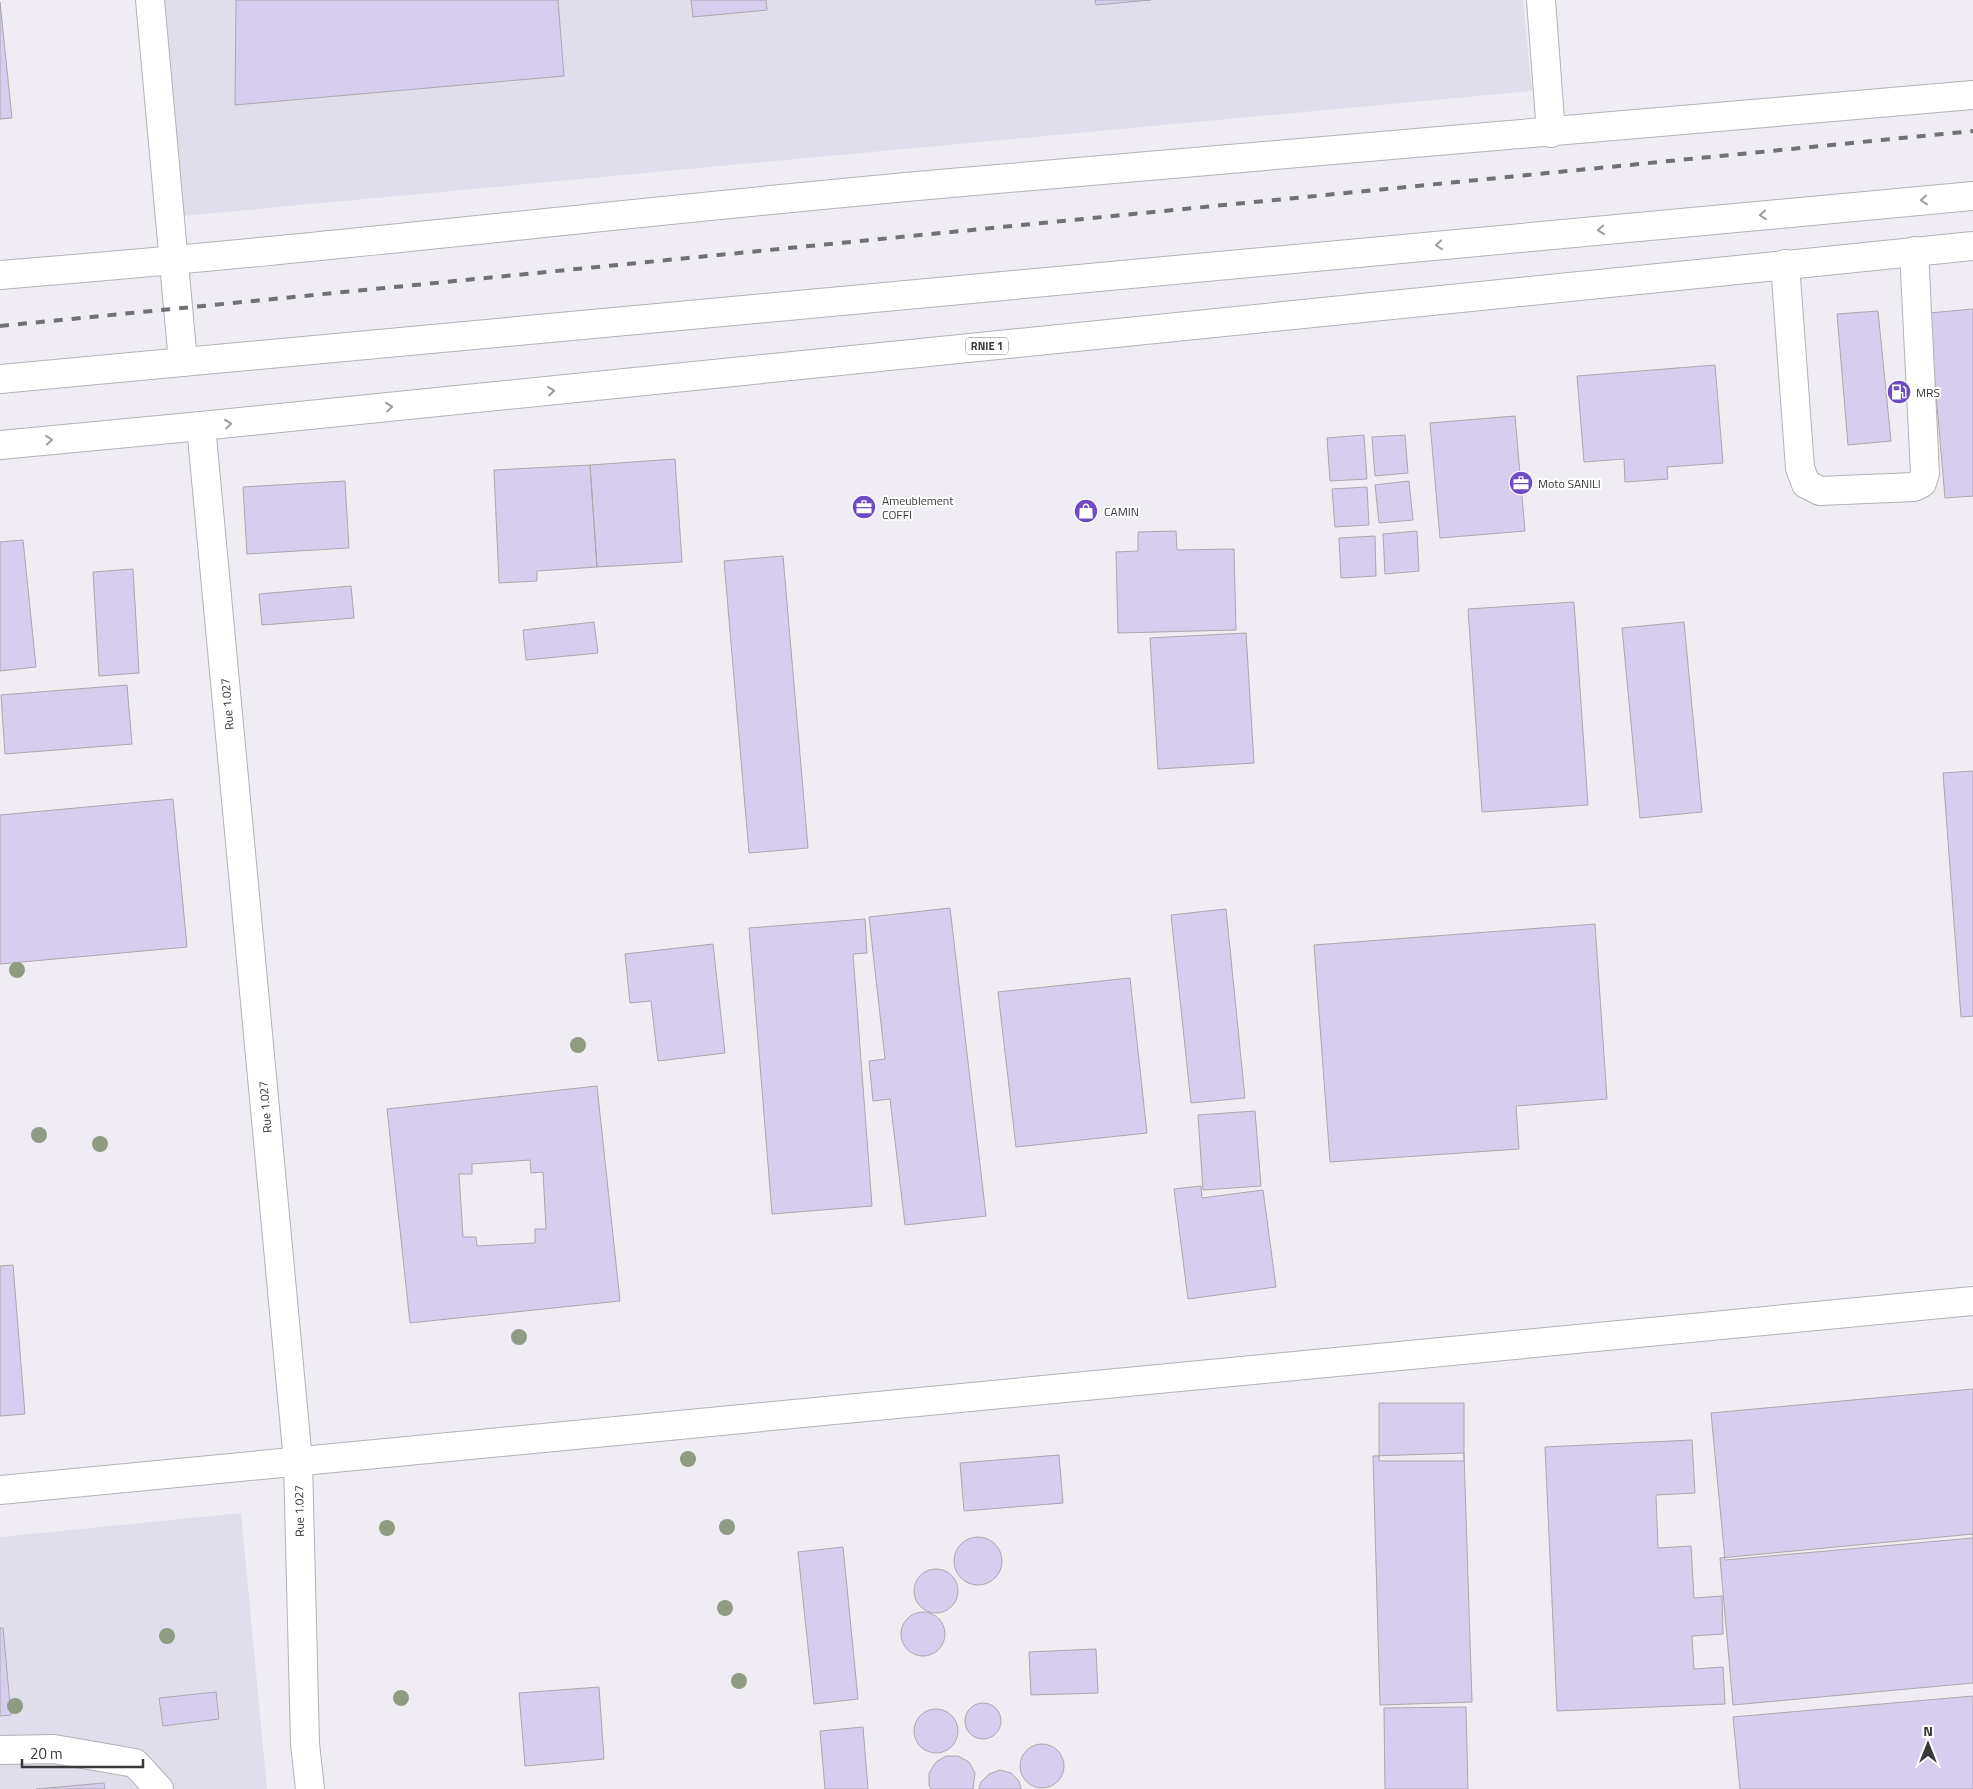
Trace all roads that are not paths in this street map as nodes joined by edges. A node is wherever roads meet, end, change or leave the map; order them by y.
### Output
1 (150, 0) edge
2 (1541, 0) edge
3 (1973, 95) edge
4 (1551, 134) junction
5 (1973, 196) edge
6 (1973, 246) edge
7 (1914, 251) junction
8 (174, 261) junction
9 (1786, 264) junction
10 (0, 275) edge
11 (183, 362) junction
12 (0, 379) edge
13 (201, 426) junction
14 (0, 445) edge
15 (1973, 1301) edge
16 (298, 1461) junction
17 (0, 1490) edge
18 (0, 1750) edge
19 (159, 1789) edge
20 (310, 1789) edge

1 - 8 main road
2 - 4 main road
3 - 4 main road
4 - 8 main road
5 -> 11 main road
6 - 7 main road, RNIE 1
7 - 9 main road, RNIE 1
7 - 9 main road
8 - 10 main road
8 - 11 main road
13 -> 9 main road, RNIE 1
11 - 12 main road
14 -> 13 main road, RNIE 1
13 - 16 main road, Rue 1.027
15 - 16 main road
16 - 17 main road
16 - 20 main road, Rue 1.027
18 - 19 main road

